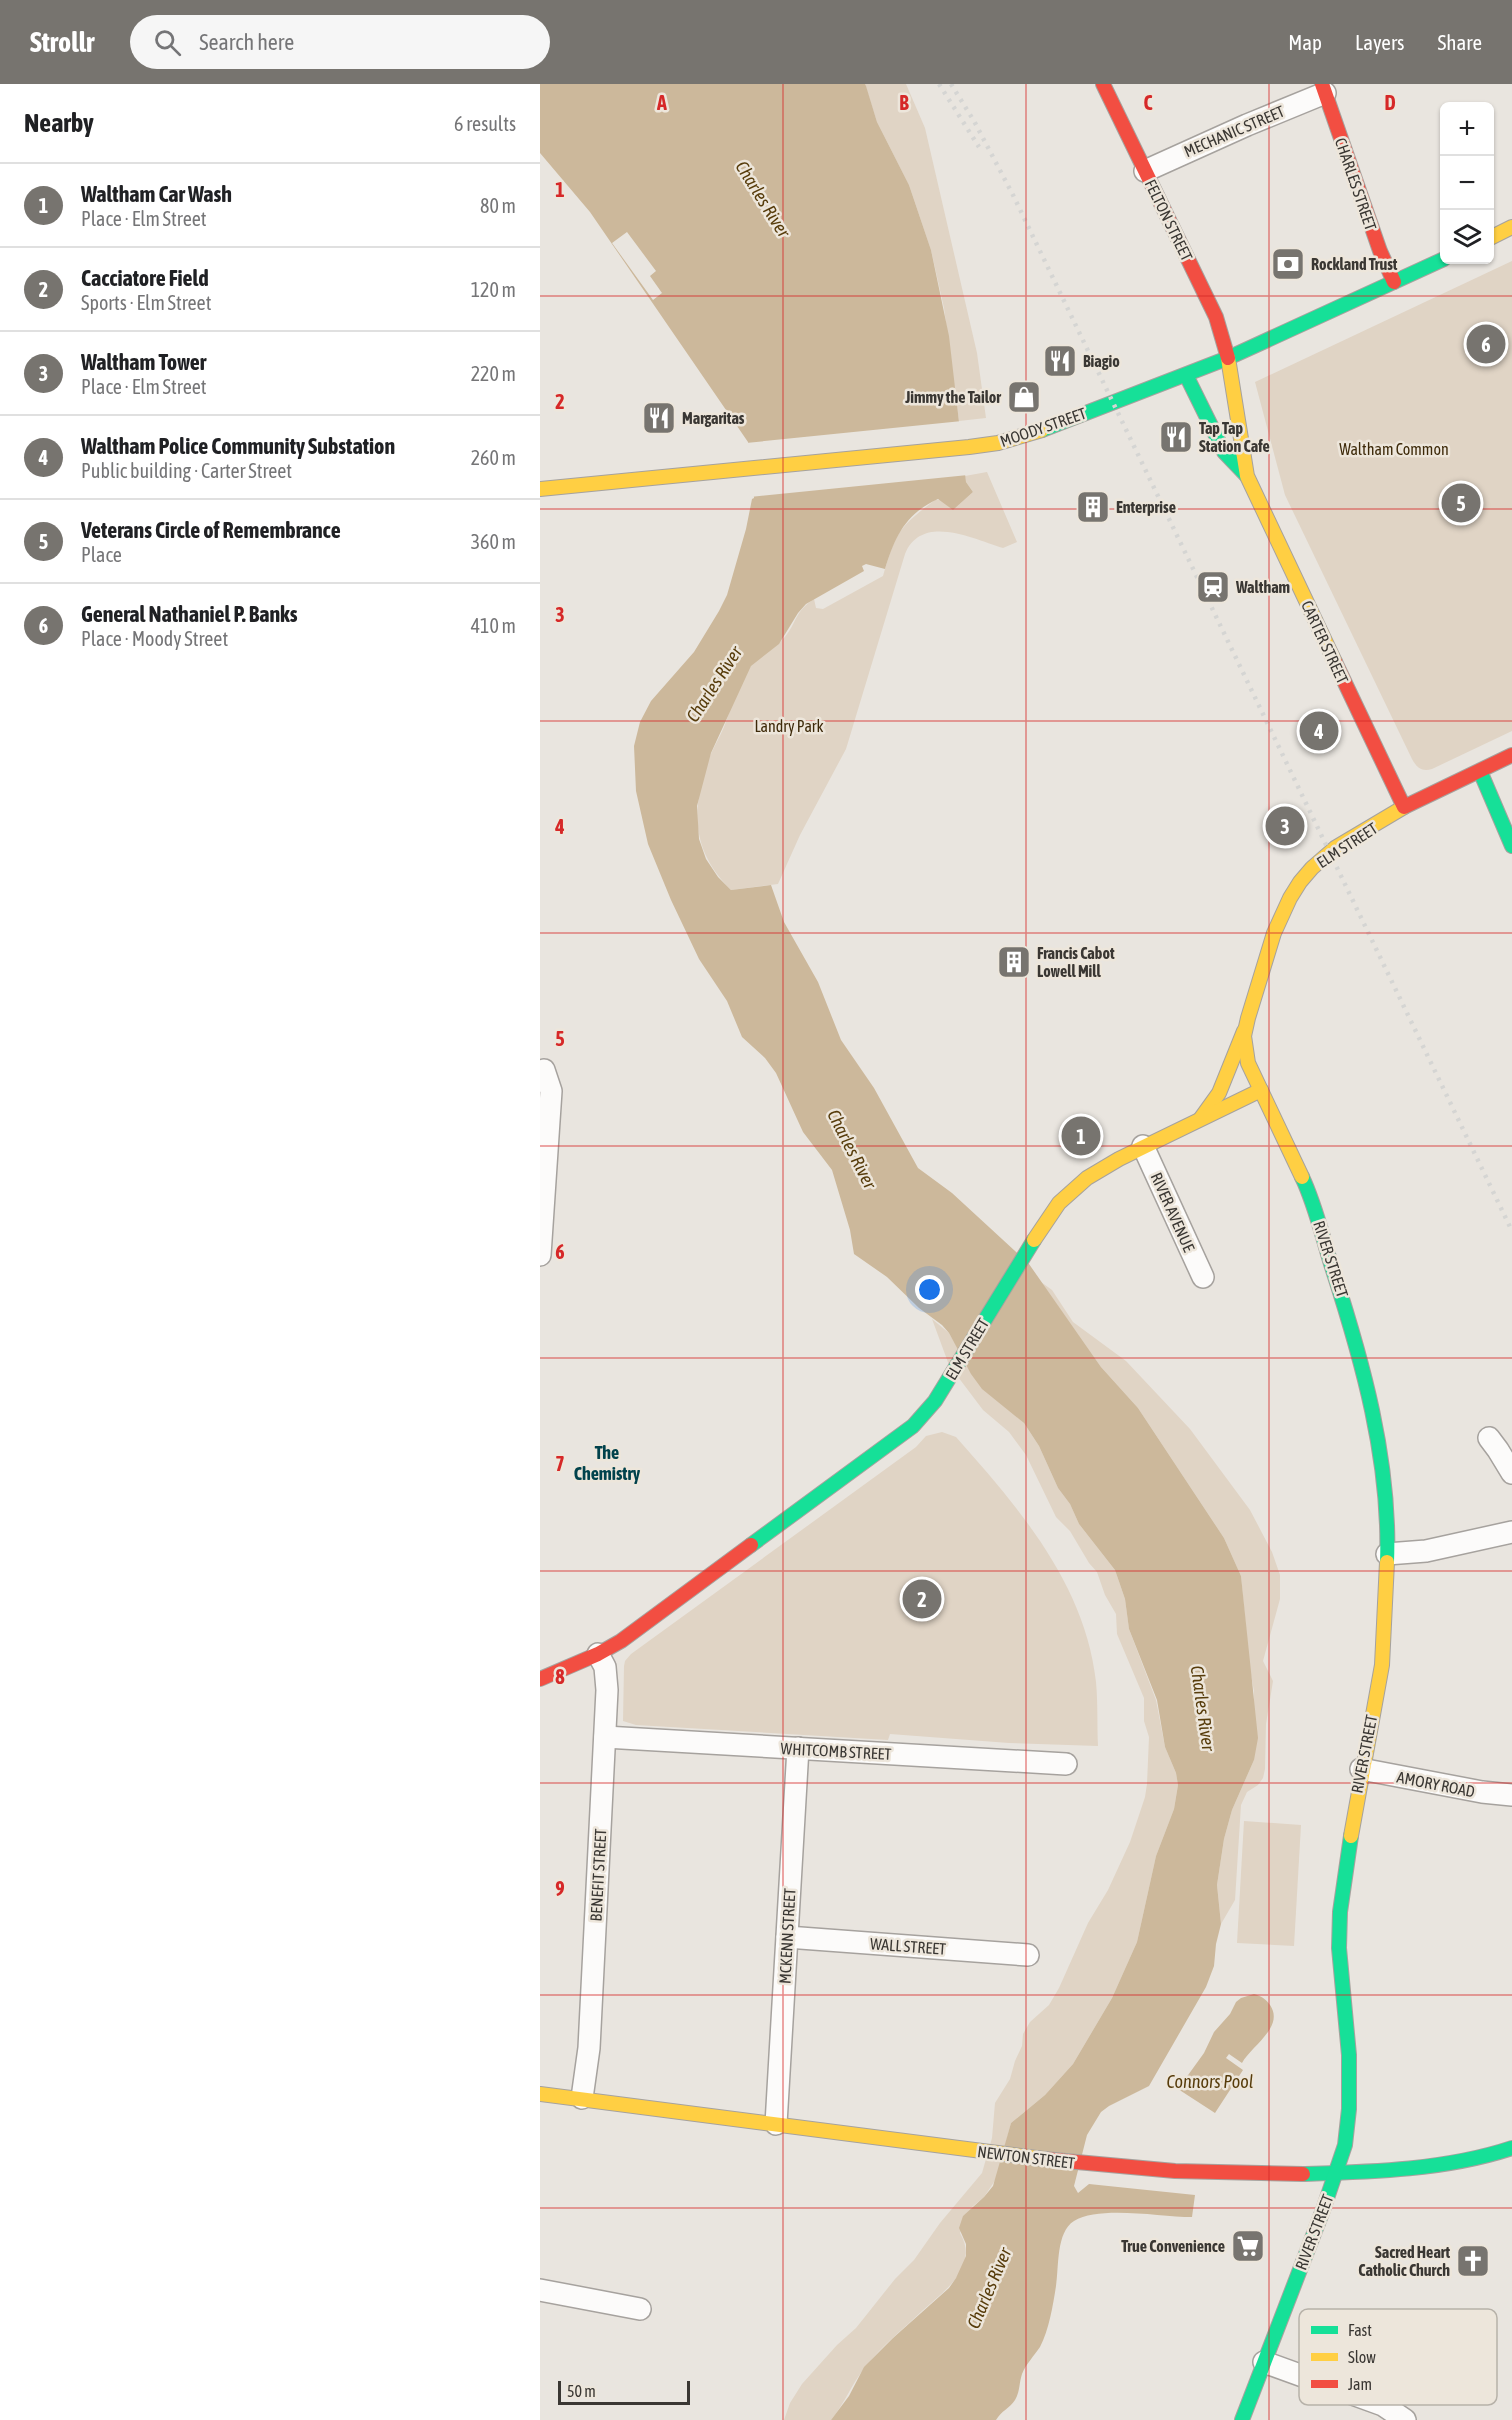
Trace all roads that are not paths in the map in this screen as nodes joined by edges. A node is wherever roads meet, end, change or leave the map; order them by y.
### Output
1 (1103, 84) edge
2 (1323, 88) edge
3 (1145, 171) junction
4 (1512, 227) edge
5 (1494, 236) edge
6 (1440, 261) edge
7 (1394, 282) junction
8 (1228, 358) junction
9 (1186, 375) junction
10 (1247, 476) junction
11 (540, 489) edge
12 (1512, 755) edge
13 (1480, 771) junction
14 (1404, 807) junction
15 (1323, 840) dead end
16 (1512, 846) edge
17 (1278, 892) dead end
18 (1266, 955) junction
19 (1246, 1026) junction
20 (540, 1072) edge
21 (1261, 1089) junction
22 (1199, 1120) junction
23 (1143, 1146) junction
24 (540, 1255) edge
25 (1203, 1277) dead end
26 (1489, 1438) dead end
27 (1512, 1473) edge
28 (1512, 1534) edge
29 (1387, 1554) junction
30 (598, 1654) junction
31 (540, 1679) edge
32 (605, 1737) junction
33 (798, 1748) junction
34 (1066, 1764) dead end
35 (1361, 1769) junction
36 (1512, 1795) edge
37 (787, 1937) junction
38 (1028, 1955) dead end
39 (540, 2094) edge
40 (582, 2098) junction
41 (776, 2124) junction
42 (1512, 2148) edge
43 (1336, 2175) junction
44 (540, 2290) edge
45 (640, 2309) dead end
46 (1264, 2362) junction
47 (1299, 2375) edge
48 (1383, 2405) edge
49 (1242, 2420) edge
50 (1405, 2420) edge

1 - 3 main road, FELTON STREET
2 - 3 street, MECHANIC STREET
2 - 7 main road, CHARLES STREET
3 - 8 main road, FELTON STREET
4 - 5 main road
6 - 7 main road, MOODY STREET
7 - 8 main road, MOODY STREET
8 - 9 main road, MOODY STREET
8 - 10 main road, CARTER STREET
9 - 10 main road, CARTER STREET
9 - 11 main road, MOODY STREET
10 - 14 main road, CARTER STREET
12 - 13 main road, ELM STREET
13 - 14 main road, ELM STREET
13 - 16 main road
14 - 15 main road, ELM STREET
14 - 18 main road, ELM STREET
17 - 18 main road, ELM STREET
18 - 19 main road, ELM STREET
19 - 21 main road, ELM STREET
19 - 22 main road
20 - 24 street
21 - 22 main road, ELM STREET
21 - 29 main road, RIVER STREET
22 - 23 main road, ELM STREET
23 - 25 street, RIVER AVENUE
23 - 30 main road, ELM STREET
26 - 27 street
28 - 29 street
29 - 35 main road, RIVER STREET
30 - 31 main road, ELM STREET
30 - 32 street, BENEFIT STREET
32 - 33 street, WHITCOMB STREET
32 - 40 street, BENEFIT STREET
33 - 34 street, WHITCOMB STREET
33 - 37 street, MCKENN STREET
35 - 36 street, AMORY ROAD
35 - 43 main road, RIVER STREET
37 - 38 street, WALL STREET
37 - 41 street, MCKENN STREET
39 - 40 main road, NEWTON STREET
40 - 41 main road, NEWTON STREET
41 - 43 main road, NEWTON STREET
42 - 43 main road, NEWTON STREET
43 - 46 main road, RIVER STREET
44 - 45 street
46 - 47 street
46 - 49 main road, RIVER STREET
48 - 50 street

